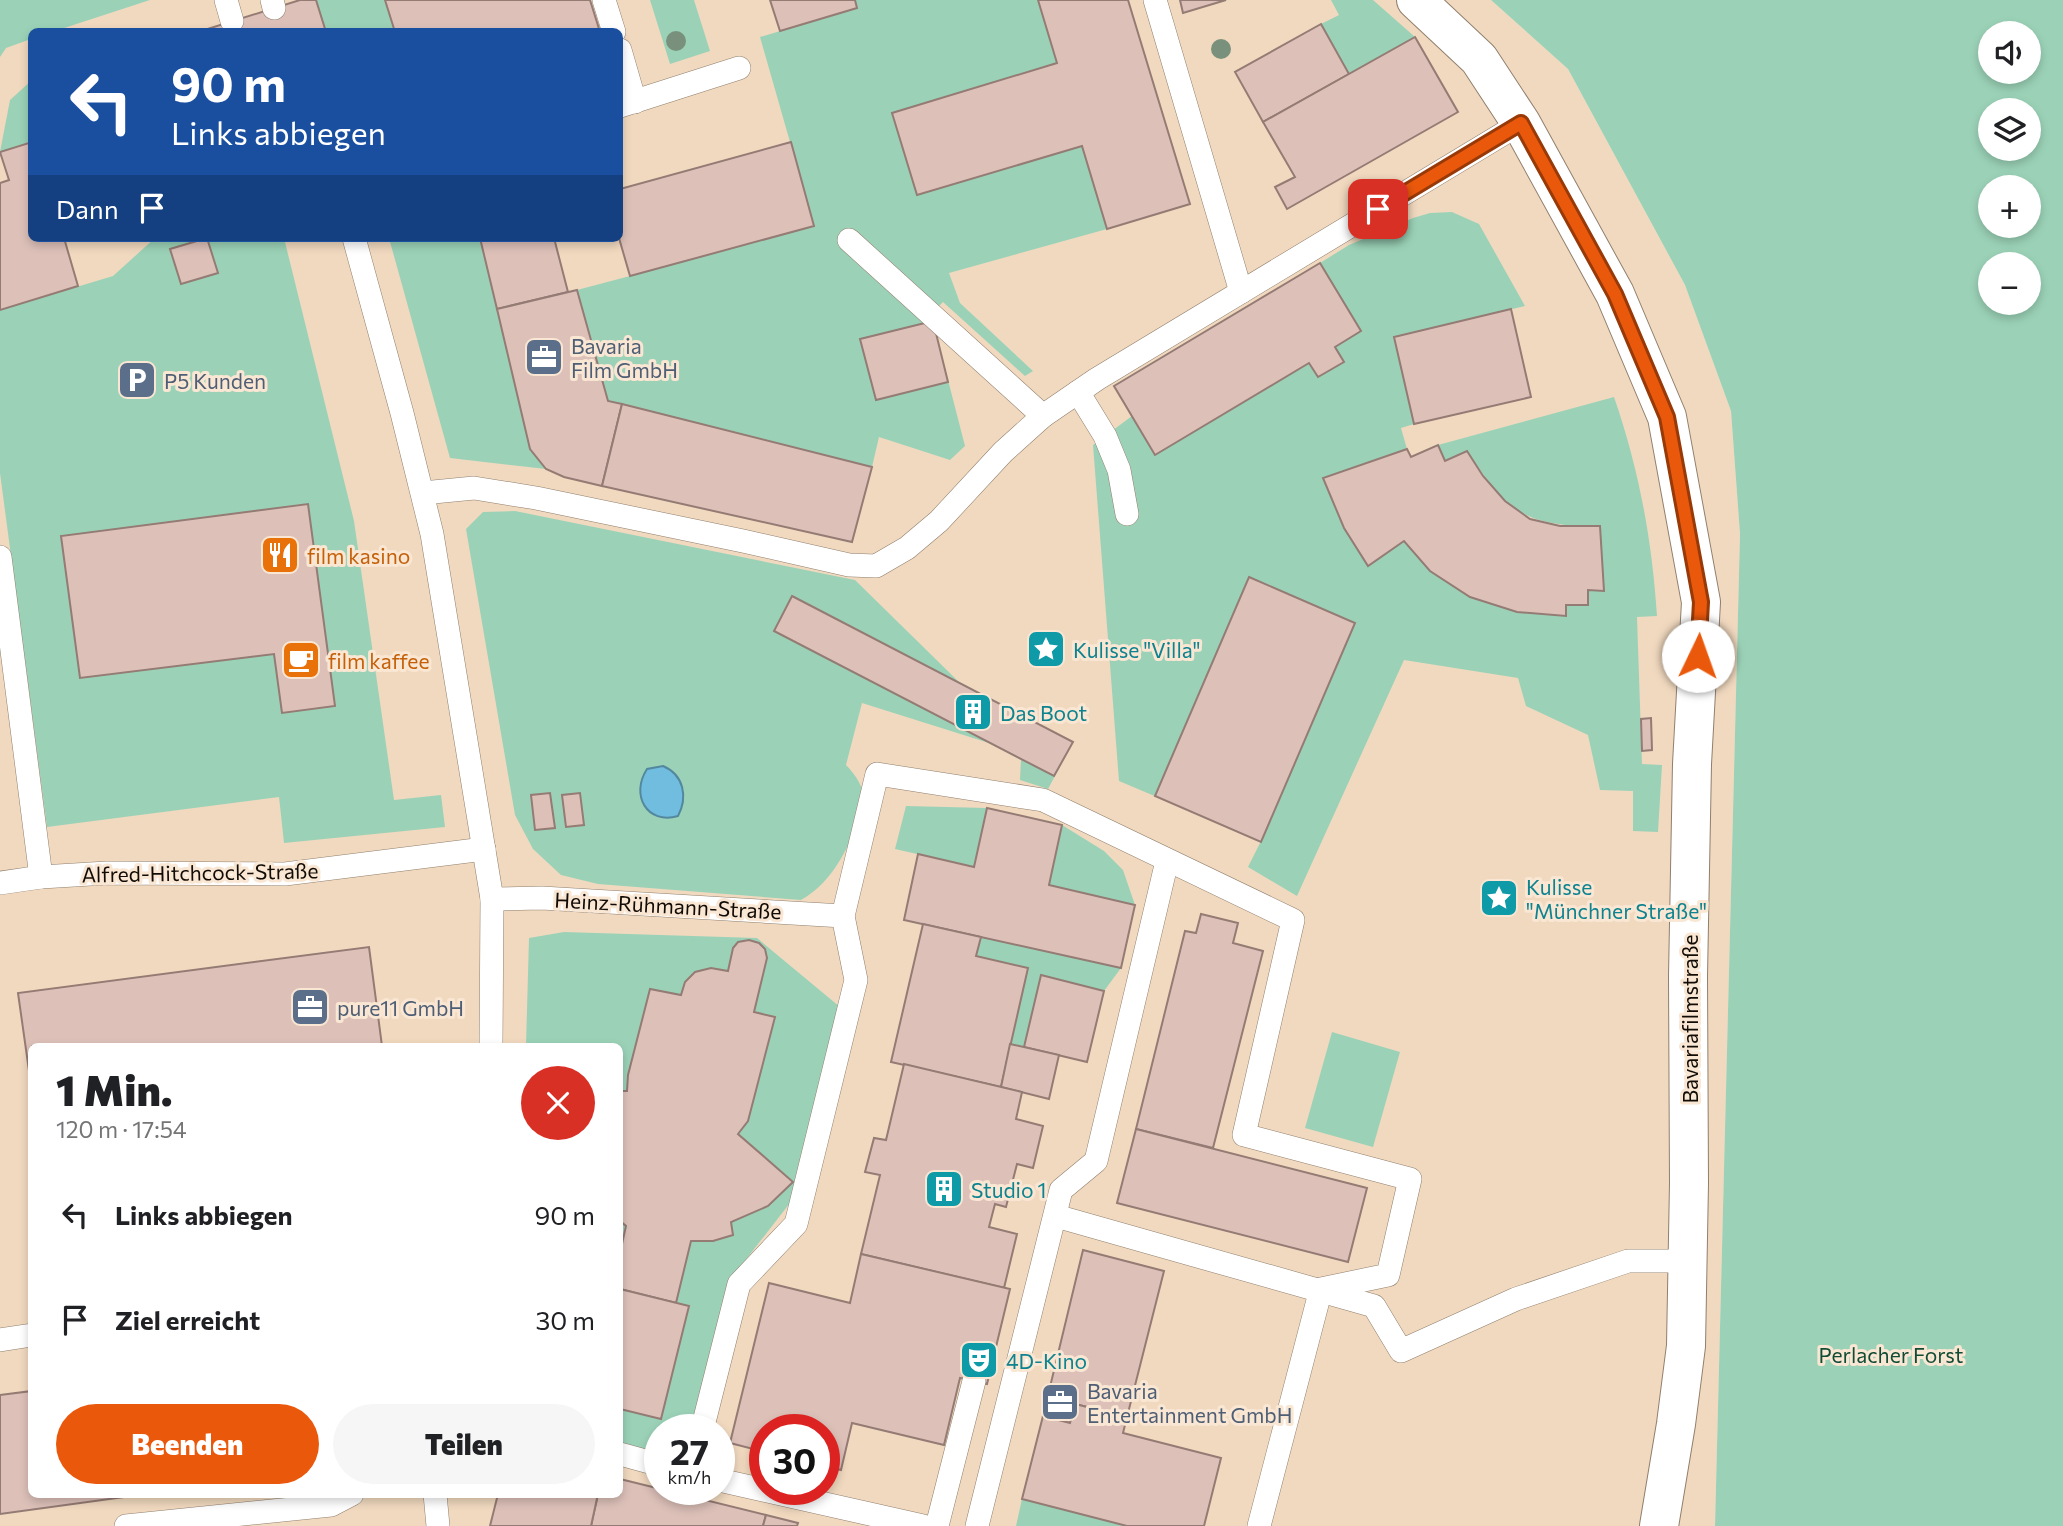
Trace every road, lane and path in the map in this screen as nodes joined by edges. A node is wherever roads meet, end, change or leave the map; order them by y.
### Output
1 (604, 0) edge
2 (1155, 0) edge
3 (1416, 0) edge
4 (613, 28) edge
5 (739, 68) dead end
6 (623, 73) edge
7 (627, 104) edge
8 (1521, 123) junction
9 (849, 240) dead end
10 (355, 242) edge
11 (1241, 292) junction
12 (1078, 392) junction
13 (1043, 416) junction
14 (423, 493) junction
15 (1127, 514) dead end
16 (0, 557) edge
17 (484, 849) junction
18 (1167, 861) junction
19 (41, 877) junction
20 (0, 883) edge
21 (492, 900) junction
22 (844, 915) junction
23 (491, 1043) edge
24 (1056, 1216) junction
25 (1688, 1261) junction
26 (1321, 1289) junction
27 (28, 1336) edge
28 (0, 1340) edge
29 (974, 1381) dead end
30 (706, 1414) edge
31 (623, 1455) edge
32 (644, 1461) edge
33 (735, 1484) edge
34 (344, 1498) edge
35 (435, 1498) edge
36 (287, 1518) edge
37 (126, 1526) edge
38 (438, 1526) edge
39 (923, 1526) edge
40 (937, 1526) edge
41 (977, 1526) edge
42 (1259, 1526) edge
43 (1659, 1526) edge

1 - 4 lane
2 - 11 lane
3 - 8 street, Bavariafilmstraße
5 - 7 lane
6 - 7 lane
8 - 11 lane
8 - 25 street, Bavariafilmstraße
9 - 13 lane
10 - 14 lane
11 - 12 lane
12 - 13 lane
12 - 15 lane
13 - 14 lane
14 - 17 lane
16 - 19 lane
17 - 19 lane, Alfred-Hitchcock-Straße
17 - 21 lane
18 - 22 lane
18 - 24 lane
18 - 26 lane
19 - 20 lane, Alfred-Hitchcock-Straße
21 - 22 lane, Heinz-Rühmann-Straße
21 - 23 lane
22 - 30 lane
24 - 26 lane
24 - 41 lane
25 - 26 lane
25 - 43 street, Bavariafilmstraße
26 - 42 lane
27 - 28 lane
29 - 40 lane
31 - 32 lane
33 - 39 lane
34 - 36 lane
35 - 38 lane
36 - 37 lane

